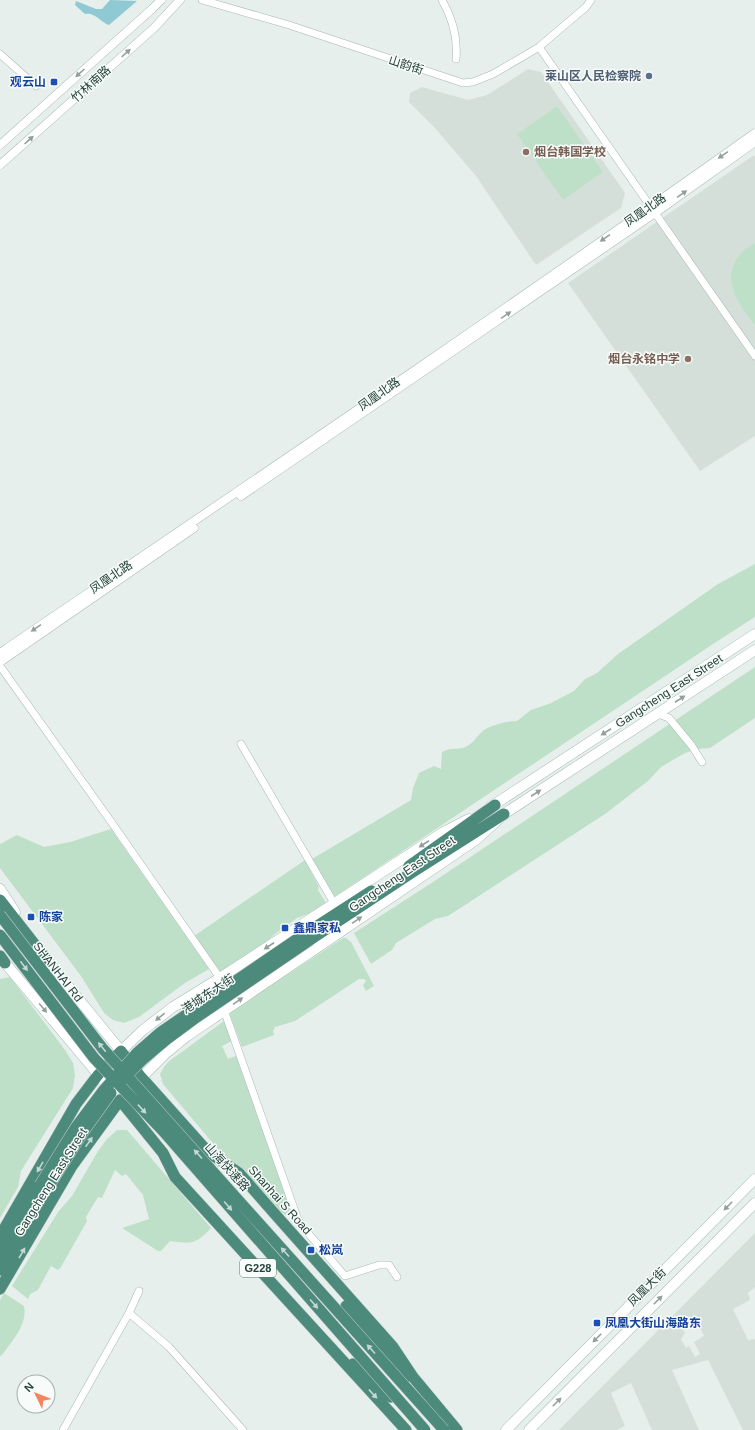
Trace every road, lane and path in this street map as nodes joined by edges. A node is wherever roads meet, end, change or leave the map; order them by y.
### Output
1 (161, 0) edge
2 (180, 0) edge
3 (202, 0) edge
4 (442, 0) edge
5 (591, 0) edge
6 (539, 47) junction
7 (0, 54) edge
8 (456, 59) dead end
9 (36, 86) dead end
10 (755, 133) edge
11 (755, 142) edge
12 (0, 145) edge
13 (0, 166) edge
14 (653, 210) junction
15 (755, 356) edge
16 (755, 634) edge
17 (755, 650) edge
18 (0, 653) edge
19 (0, 662) edge
20 (0, 666) edge
21 (658, 714) junction
22 (241, 744) dead end
23 (702, 762) dead end
24 (495, 805) junction
25 (504, 814) junction
26 (0, 889) edge
27 (0, 900) edge
28 (334, 903) junction
29 (0, 915) edge
30 (0, 935) edge
31 (308, 937) junction
32 (2, 959) edge
33 (46, 959) junction
34 (220, 978) junction
35 (224, 1010) junction
36 (121, 1051) junction
37 (98, 1075) junction
38 (142, 1077) junction
39 (120, 1100) junction
40 (208, 1152) junction
41 (162, 1153) junction
42 (755, 1178) edge
43 (44, 1187) junction
44 (755, 1203) edge
45 (0, 1236) edge
46 (0, 1254) edge
47 (0, 1270) edge
48 (397, 1277) dead end
49 (0, 1289) edge
50 (139, 1291) dead end
51 (129, 1313) junction
52 (407, 1410) junction
53 (442, 1428) edge
54 (63, 1430) edge
55 (243, 1430) edge
56 (406, 1430) edge
57 (425, 1430) edge
58 (457, 1430) edge
59 (506, 1430) edge
60 (529, 1430) edge

1 -> 12 street, 竹林南路
13 -> 2 street, 竹林南路
3 - 6 street, 山韵街
4 - 8 street
5 - 6 street, 山韵街
6 - 14 street
7 - 9 street
10 -> 14 street, 凤凰北路
14 -> 11 street, 凤凰北路
14 - 15 street
14 -> 18 street, 凤凰北路
19 -> 14 street, 凤凰北路
16 -> 24 main road, Gangcheng East Street
21 -> 17 main road, Gangcheng East Street
20 - 34 street
21 - 23 street
25 -> 21 main road, Gangcheng East Street
22 - 28 street
24 -> 28 main road, Gangcheng East Street
24 - 31 highway, 港城东大街
25 - 31 highway, 港城东大街
35 -> 25 main road, Gangcheng East Street
26 - 33 main road, SHANHAI Rd
27 - 33 highway
28 -> 34 main road, Gangcheng East Street
53 -> 29 highway, 山海快速路, bridge
30 -> 52 highway, 山海快速路, bridge
31 - 43 highway, 港城东大街, bridge
32 -> 37 main road
33 - 36 main road, SHANHAI Rd
34 -> 36 main road, Gangcheng East Street
35 - 38 main road, Gangcheng East Street
35 - 48 street
36 - 37 highway
36 - 38 highway, Shanhai S Road
37 - 39 main road
37 -> 45 highway, Gangcheng East Street
38 - 39 main road, Gangcheng East Street
38 - 40 highway, Shanhai S Road
39 - 41 highway, G228
49 -> 39 highway, Gangcheng East Street
40 - 53 highway, bridge
40 - 58 highway, Shanhai S Road
41 - 52 highway, bridge
41 -> 56 highway, G228
42 -> 59 main road, 凤凰大街
43 - 46 highway, 港城东大街
43 - 47 highway, 港城东大街
60 -> 44 main road, 凤凰大街
50 - 51 street
51 - 54 street
51 - 55 street
52 - 57 highway, 山海快速路, bridge

